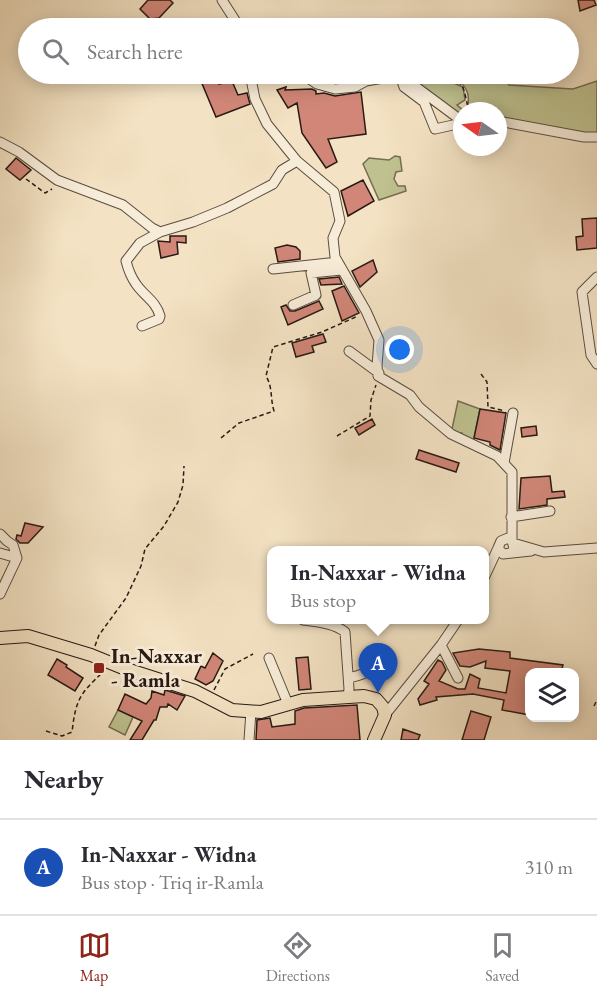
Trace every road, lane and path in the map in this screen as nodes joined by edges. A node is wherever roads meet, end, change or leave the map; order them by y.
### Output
1 (222, 0) edge
2 (234, 18) edge
3 (252, 84) edge
4 (317, 84) edge
5 (360, 84) edge
6 (403, 84) edge
7 (412, 84) edge
8 (460, 84) edge
9 (467, 102) edge
10 (453, 115) edge
11 (507, 123) edge
12 (453, 124) edge
13 (597, 137) edge
14 (0, 142) edge
15 (297, 160) junction
16 (26, 179) dead end
17 (57, 180) junction
18 (160, 232) junction
19 (340, 266) junction
20 (273, 269) dead end
21 (597, 277) edge
22 (293, 304) dead end
23 (366, 311) junction
24 (142, 326) dead end
25 (349, 351) dead end
26 (594, 354) edge
27 (597, 364) edge
28 (481, 374) dead end
29 (379, 375) junction
30 (511, 412) joint
31 (520, 434) dead end
32 (337, 436) dead end
33 (509, 436) junction
34 (221, 438) dead end
35 (504, 464) junction
36 (184, 466) dead end
37 (549, 511) dead end
38 (511, 518) junction
39 (0, 534) edge
40 (507, 546) junction
41 (597, 548) edge
42 (0, 553) edge
43 (16, 558) junction
44 (489, 572) edge
45 (0, 594) edge
46 (327, 624) edge
47 (455, 624) edge
48 (0, 638) edge
49 (441, 645) junction
50 (384, 650) dead end
51 (253, 654) dead end
52 (91, 655) junction
53 (269, 658) dead end
54 (111, 664) junction
55 (349, 678) junction
56 (458, 678) dead end
57 (348, 697) junction
58 (210, 698) junction
59 (597, 700) edge
60 (288, 704) junction
61 (594, 706) dead end
62 (251, 711) junction
63 (385, 715) junction
64 (46, 730) dead end
65 (249, 740) edge
66 (374, 740) edge

1 - 2 street
3 - 15 street
4 - 5 street
6 - 12 street
7 - 10 street
8 - 9 path
11 - 13 street
14 - 17 street
15 - 18 street
15 - 19 street
16 - 17 path
17 - 18 street
18 - 24 street
19 - 20 street
19 - 22 street
19 - 23 street
21 - 26 street
23 - 29 street
23 - 34 path
25 - 29 street
26 - 27 street
28 - 30 path
29 - 32 path
29 - 35 street
30 - 33 street
31 - 33 street
33 - 35 street
35 - 38 street
36 - 52 path
37 - 38 street
38 - 40 street
39 - 43 street
40 - 41 street
40 - 44 street
42 - 43 street
43 - 45 street
46 - 55 street
47 - 49 street
48 - 52 main road
49 - 56 street
49 - 63 street
50 - 55 street
51 - 58 path
52 - 54 main road
53 - 60 street
54 - 58 main road
54 - 64 path
55 - 57 street
57 - 60 main road
57 - 63 main road
58 - 62 main road
59 - 61 path
60 - 62 main road
62 - 65 street
63 - 66 main road

